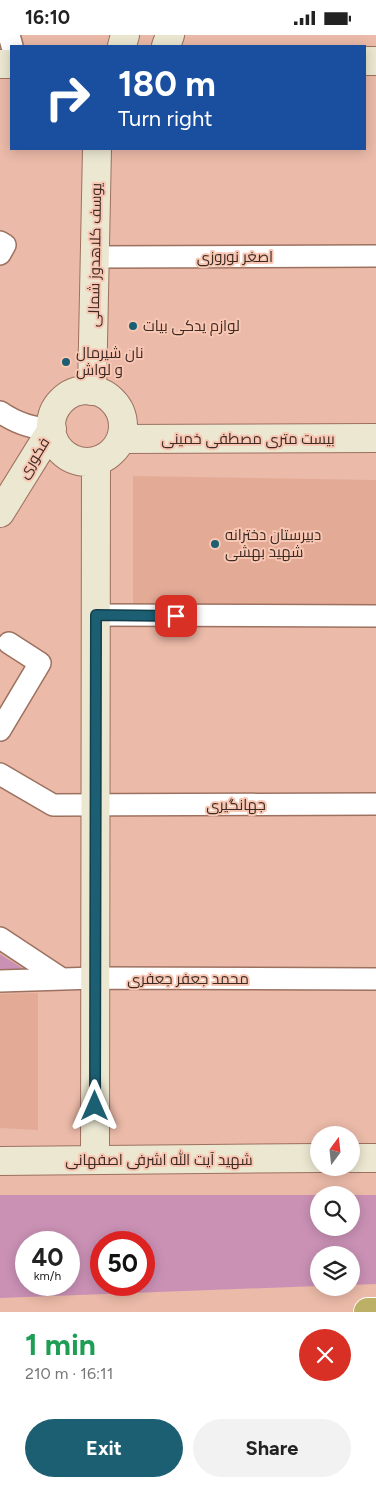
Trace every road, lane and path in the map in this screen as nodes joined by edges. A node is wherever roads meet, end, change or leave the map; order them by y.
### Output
1 (97, 150) edge
2 (0, 242) edge
3 (0, 254) edge
4 (376, 256) edge
5 (95, 257) junction
6 (92, 391) junction
7 (0, 412) edge
8 (52, 429) junction
9 (120, 439) junction
10 (376, 439) edge
11 (96, 461) junction
12 (0, 513) edge
13 (96, 615) junction
14 (376, 616) edge
15 (9, 643) dead end
16 (0, 730) edge
17 (0, 774) edge
18 (376, 804) edge
19 (96, 805) junction
20 (0, 938) edge
21 (62, 979) junction
22 (96, 979) junction
23 (376, 979) edge
24 (0, 981) edge
25 (360, 1158) edge
26 (376, 1158) edge
27 (310, 1159) edge
28 (95, 1160) junction
29 (0, 1161) edge
30 (368, 1312) edge
31 (376, 1312) edge

1 - 5 main road, یوسف کلاهدوز شمالی
2 - 3 street
4 - 5 street, اصغر نوروزی
5 - 6 main road, یوسف کلاهدوز شمالی
6 - 8 main road
6 - 9 main road
7 - 8 street
8 - 11 main road
8 - 12 main road, فکوری
9 - 10 main road, بیست متری مصطفی خمینی
9 - 11 main road
11 - 13 main road
13 - 14 street
13 - 19 main road
15 - 16 street
17 - 19 street, جهانگیری
18 - 19 street, جهانگیری
19 - 22 main road
20 - 21 street
21 - 22 street, محمد جعفر جعفری
21 - 24 street, محمد جعفر جعفری
22 - 23 street, محمد جعفر جعفری
22 - 28 main road
25 - 26 main road
27 - 28 main road, شهید آیت الله اشرفی اصفهانی
28 - 29 main road, شهید آیت الله اشرفی اصفهانی
30 - 31 highway

